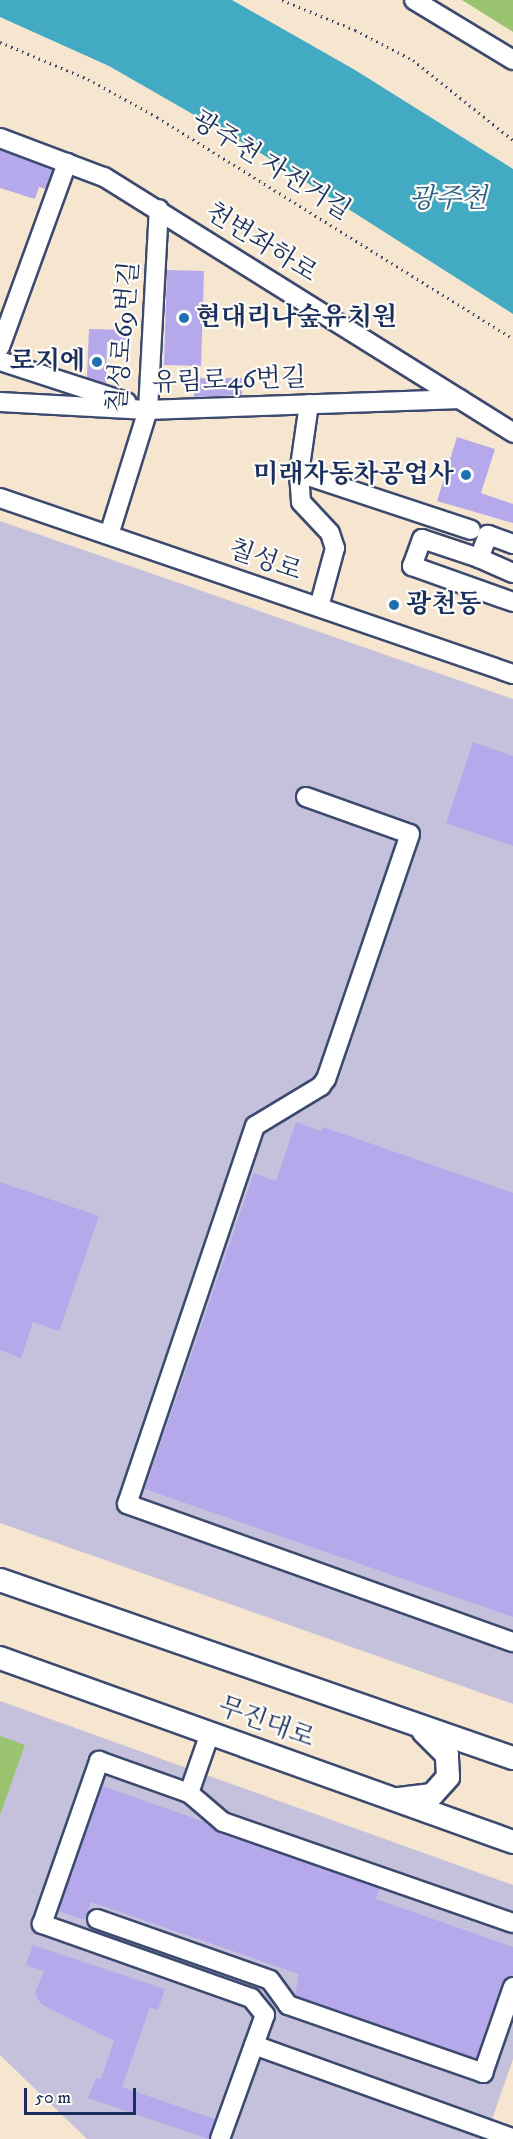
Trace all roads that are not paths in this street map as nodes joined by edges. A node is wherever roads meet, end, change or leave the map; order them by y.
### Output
1 (414, 0) edge
2 (513, 60) edge
3 (0, 138) edge
4 (67, 163) junction
5 (159, 209) junction
6 (0, 347) edge
7 (0, 361) edge
8 (460, 399) junction
9 (0, 402) edge
10 (309, 404) junction
11 (148, 410) junction
12 (513, 433) edge
13 (299, 473) junction
14 (0, 498) edge
15 (471, 530) dead end
16 (109, 535) junction
17 (513, 544) edge
18 (479, 558) junction
19 (513, 573) edge
20 (513, 602) edge
21 (319, 607) junction
22 (513, 674) edge
23 (306, 797) dead end
24 (0, 1580) edge
25 (513, 1642) edge
26 (0, 1658) edge
27 (414, 1725) junction
28 (210, 1733) junction
29 (513, 1758) edge
30 (189, 1793) junction
31 (392, 1799) junction
32 (513, 1842) edge
33 (96, 1919) dead end
34 (513, 1923) edge
35 (511, 1998) edge
36 (254, 2045) junction
37 (511, 2135) edge
38 (220, 2139) edge

1 - 2 street
3 - 4 street, 천변좌하로
4 - 5 street, 천변좌하로
4 - 6 street
5 - 8 street, 천변좌하로
5 - 11 street, 칠성로69번길
7 - 11 street
8 - 10 street, 유림로46번길
8 - 12 street, 천변좌하로
9 - 11 street, 유림로46번길
10 - 11 street, 유림로46번길
10 - 13 street
11 - 16 street, 칠성로69번길
13 - 15 street
13 - 21 street
14 - 16 street, 칠성로
16 - 21 street, 칠성로
17 - 18 street
18 - 19 street
18 - 20 street
21 - 22 street, 칠성로
23 - 25 street
24 - 27 main road, 무진대로
26 - 28 main road, 무진대로
27 - 29 main road, 무진대로
27 - 31 main road
28 - 30 street
28 - 31 main road, 무진대로
30 - 34 street
30 - 36 street
31 - 32 main road, 무진대로
33 - 35 street
36 - 37 street
36 - 38 street

